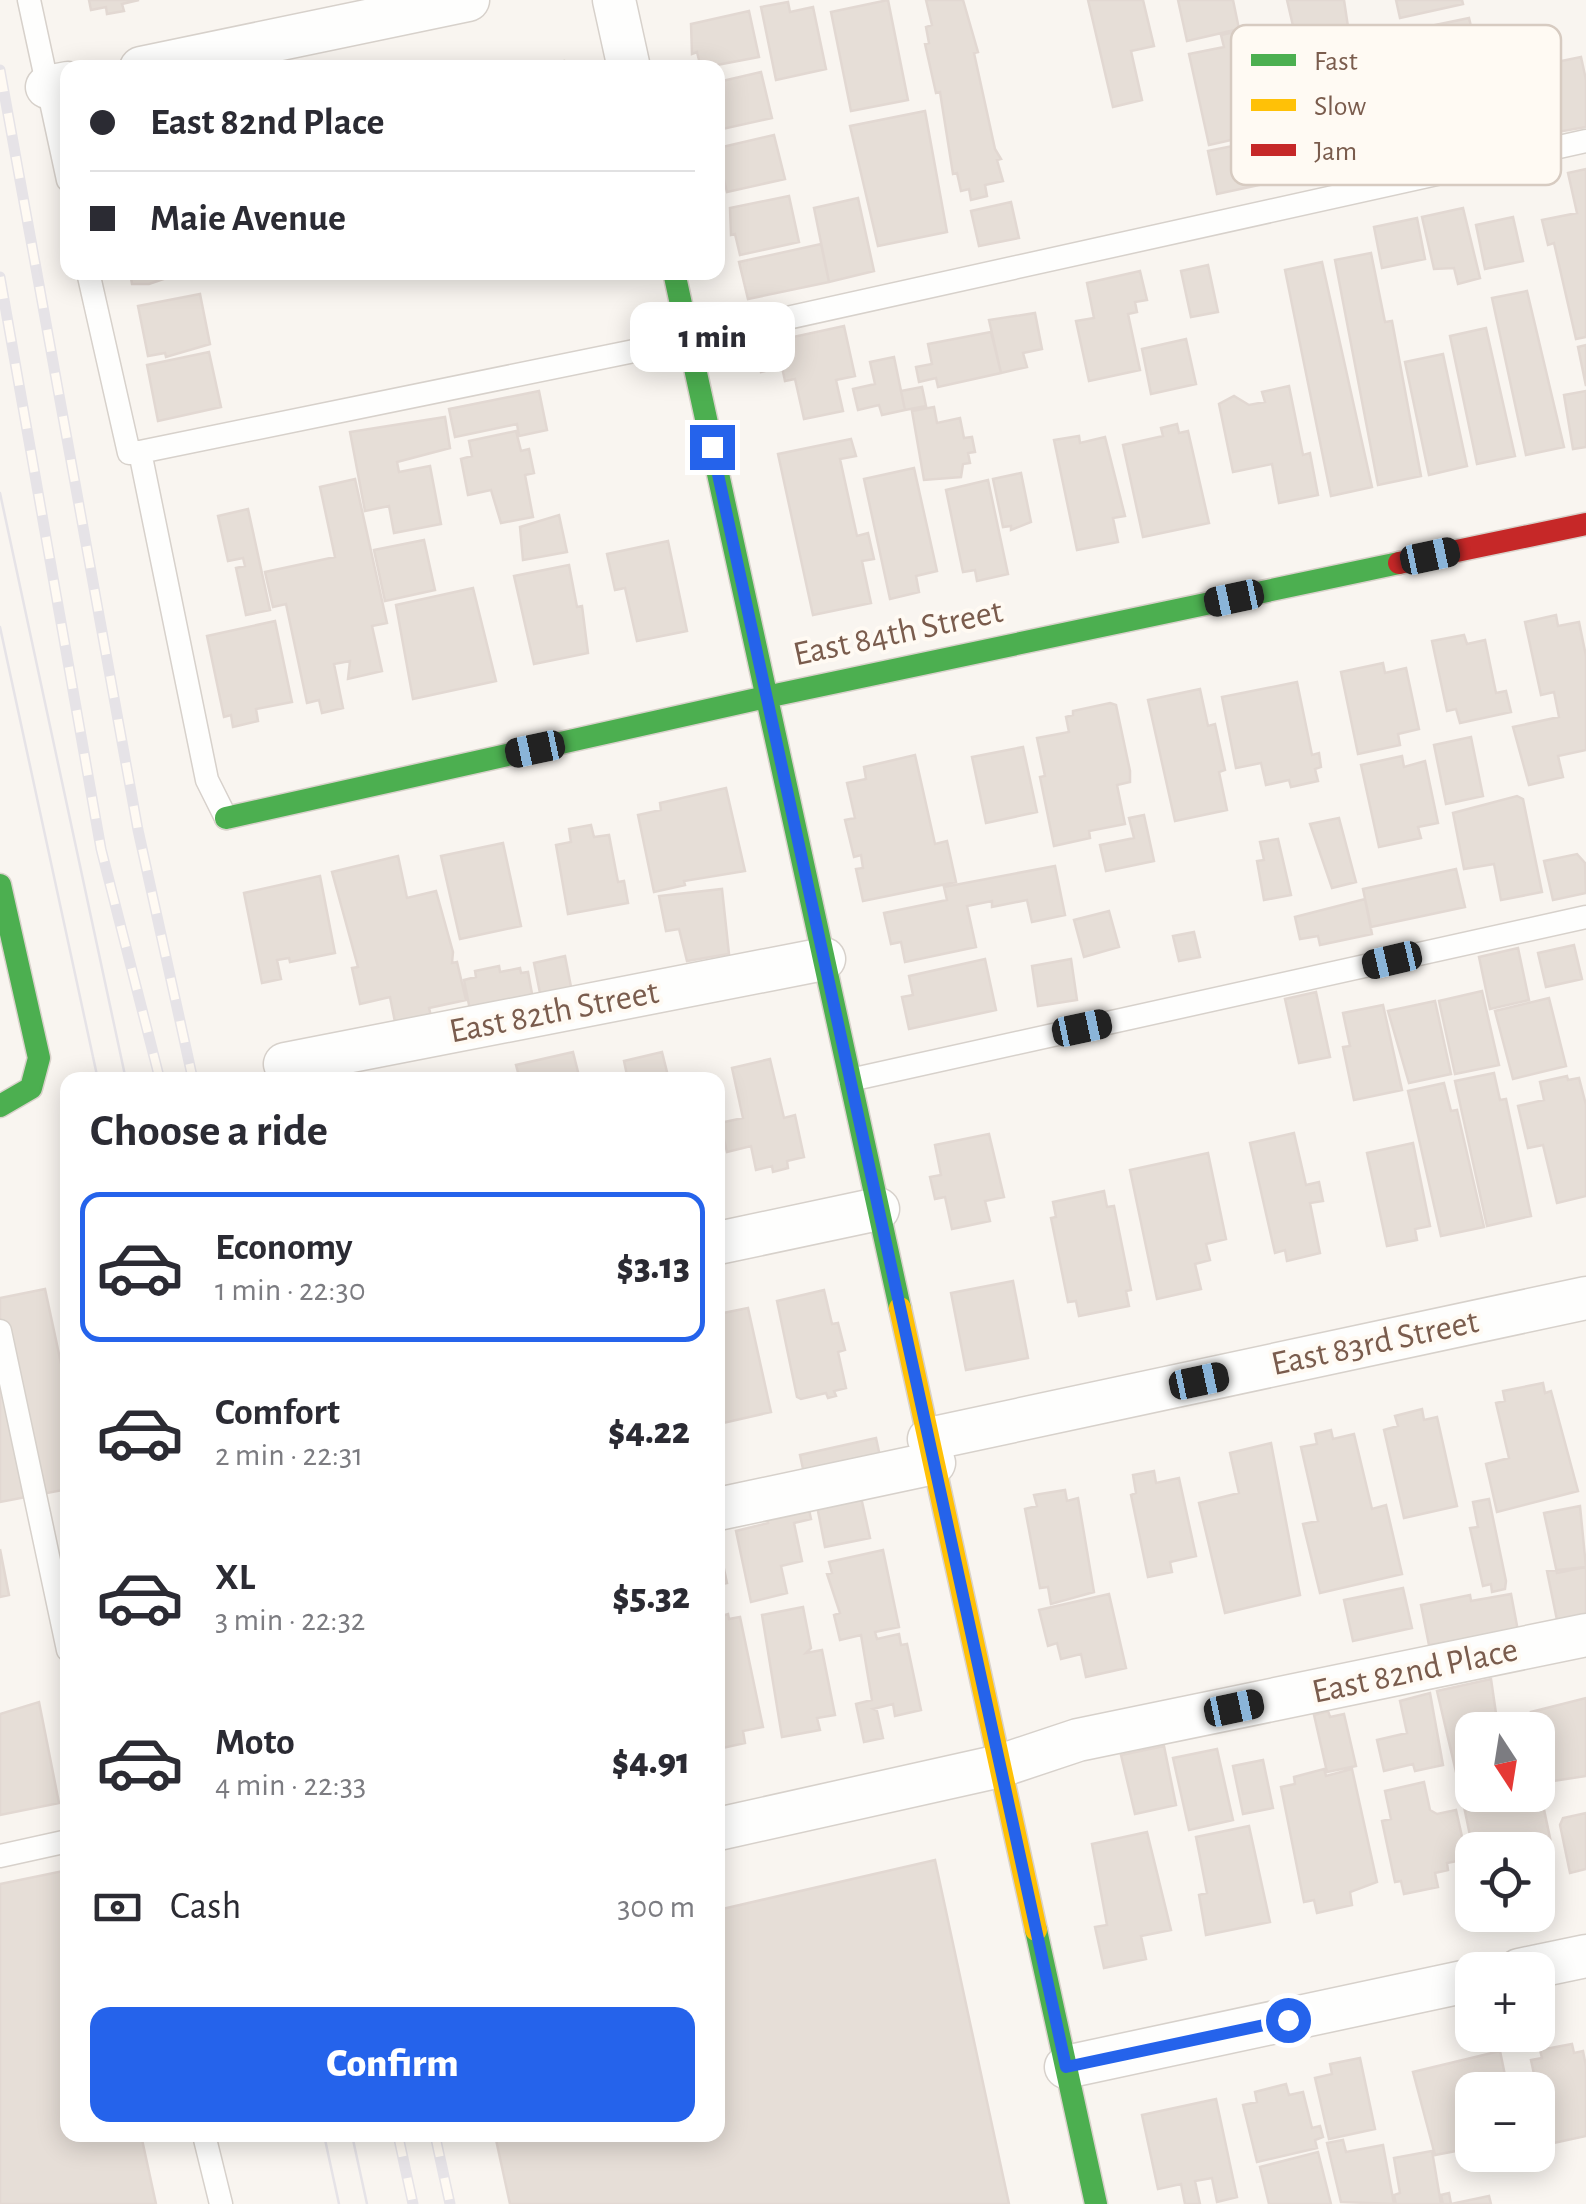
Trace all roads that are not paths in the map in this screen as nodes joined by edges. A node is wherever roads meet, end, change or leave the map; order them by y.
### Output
1 (30, 0) edge
2 (468, 0) edge
3 (614, 0) edge
4 (179, 60) edge
5 (626, 60) edge
6 (57, 85) edge
7 (60, 111) edge
8 (1586, 141) edge
9 (1561, 147) edge
10 (1387, 185) edge
11 (90, 280) edge
12 (676, 280) edge
13 (688, 340) junction
14 (140, 452) junction
15 (1586, 524) edge
16 (766, 697) junction
17 (226, 818) joint
18 (0, 885) edge
19 (1586, 917) edge
20 (824, 959) junction
21 (285, 1064) dead end
22 (850, 1080) junction
23 (0, 1106) edge
24 (878, 1209) junction
25 (725, 1242) edge
26 (1586, 1298) edge
27 (0, 1331) edge
28 (931, 1451) junction
29 (725, 1507) edge
30 (60, 1612) edge
31 (1586, 1636) edge
32 (1000, 1766) junction
33 (725, 1827) edge
34 (60, 1843) edge
35 (0, 1856) edge
36 (1586, 1956) edge
37 (1555, 1962) edge
38 (1455, 1984) edge
39 (1066, 2067) junction
40 (206, 2142) edge
41 (220, 2204) edge
42 (1096, 2204) edge

1 - 6 lane
2 - 4 street
3 - 5 street
6 - 7 lane
8 - 9 lane
10 - 13 lane
11 - 14 lane
12 - 13 street
13 - 14 lane
13 - 16 street
14 - 17 lane
15 - 16 street, East 84th Street
16 - 17 street, East 84th Street
16 - 20 street
18 - 23 street
19 - 22 lane
20 - 21 street, East 82th Street
20 - 22 street
22 - 24 street
24 - 25 street
24 - 28 street
26 - 28 street, East 83rd Street
27 - 30 lane
28 - 29 street, East 83rd Street
28 - 32 street
31 - 32 street, East 82nd Place
32 - 33 street, East 82nd Place
32 - 39 street
34 - 35 lane
36 - 37 street
38 - 39 street
39 - 42 street
40 - 41 lane

